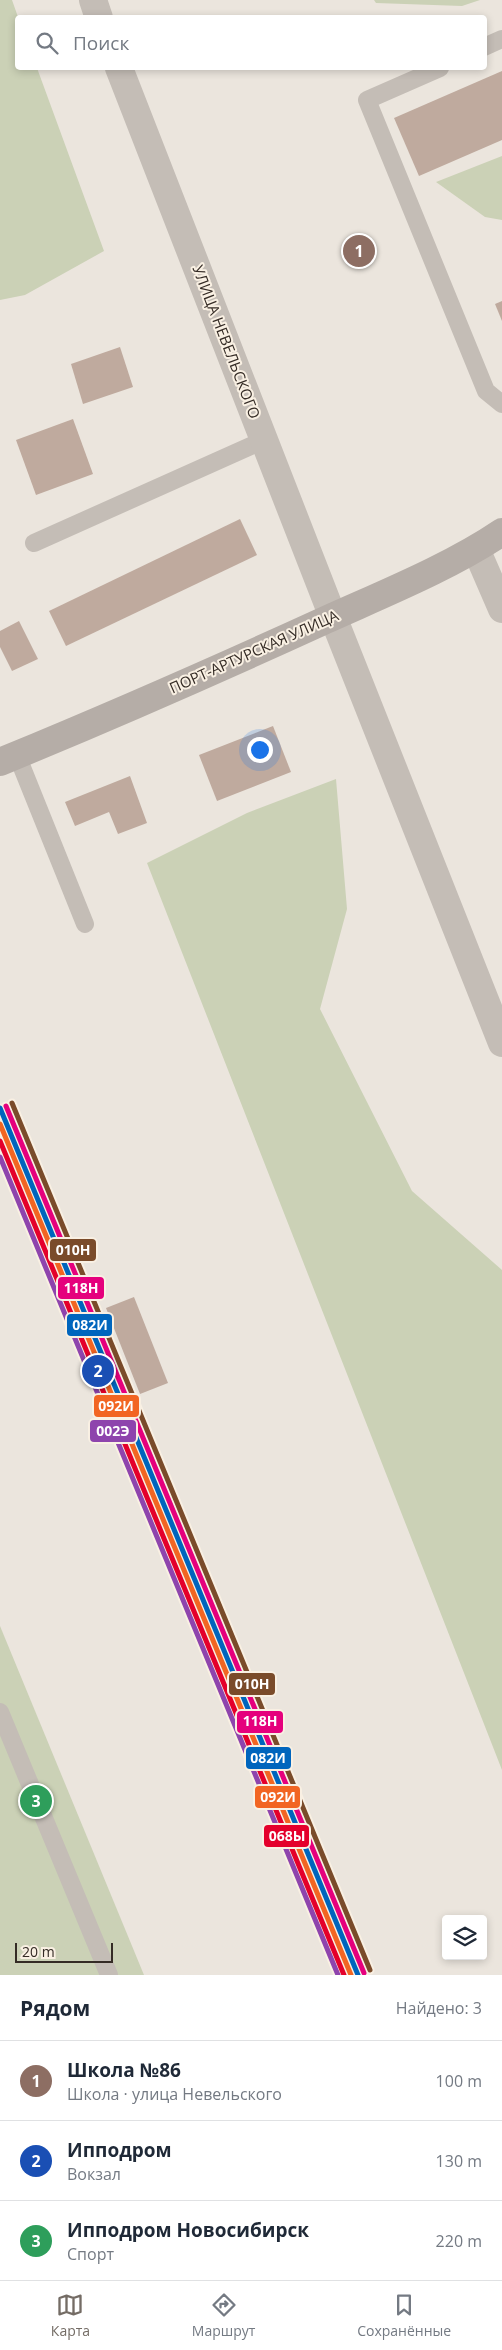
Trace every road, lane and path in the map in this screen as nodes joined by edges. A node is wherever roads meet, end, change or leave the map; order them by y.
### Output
1 (92, 0) edge
2 (98, 15) edge
3 (502, 40) edge
4 (487, 46) edge
5 (120, 70) edge
6 (435, 70) edge
7 (502, 404) edge
8 (264, 440) junction
9 (502, 532) edge
10 (34, 543) dead end
11 (476, 549) junction
12 (502, 609) edge
13 (333, 617) junction
14 (8, 758) edge
15 (85, 924) dead end
16 (502, 1043) edge
17 (0, 1712) edge
18 (110, 1975) edge

1 - 2 street
3 - 4 lane
5 - 8 street, УЛИЦА НЕВЕЛЬСКОГО
6 - 7 lane
8 - 10 lane
8 - 13 street, УЛИЦА НЕВЕЛЬСКОГО
9 - 11 street, ПОРТ-АРТУРСКАЯ УЛИЦА
11 - 12 street
11 - 13 street, ПОРТ-АРТУРСКАЯ УЛИЦА
13 - 14 street, ПОРТ-АРТУРСКАЯ УЛИЦА
13 - 16 street, УЛИЦА НЕВЕЛЬСКОГО
14 - 15 lane
17 - 18 lane

